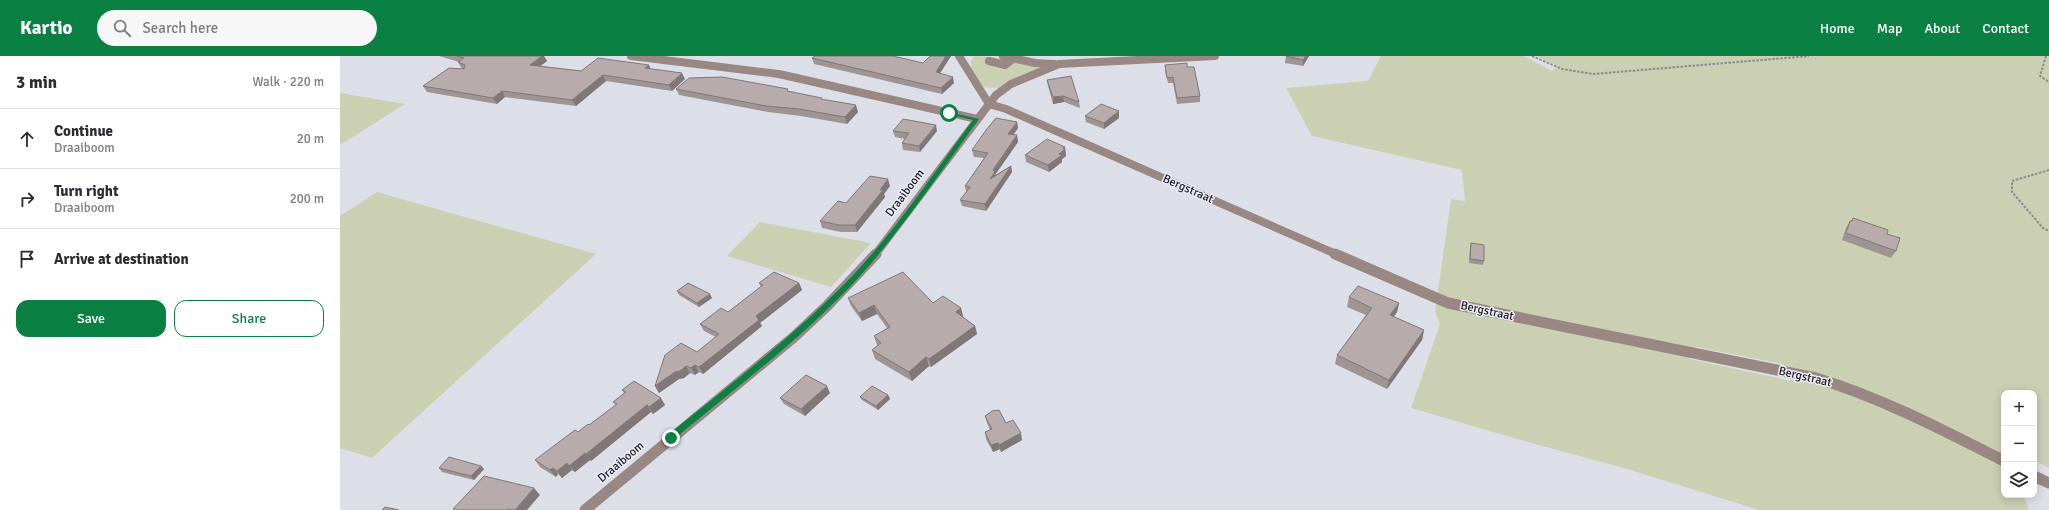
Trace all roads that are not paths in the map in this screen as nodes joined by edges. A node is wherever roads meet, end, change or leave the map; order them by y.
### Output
1 (631, 56) edge
2 (959, 56) edge
3 (1003, 56) edge
4 (1215, 56) edge
5 (1014, 58) junction
6 (988, 61) dead end
7 (1059, 64) junction
8 (989, 104) junction
9 (977, 119) junction
10 (2001, 459) edge
11 (2037, 477) edge
12 (2049, 483) edge
13 (585, 510) edge

1 - 9 street
2 - 8 street
3 - 5 street
4 - 7 street
5 - 6 street
5 - 7 street
7 - 8 street, Draaiboom
8 - 9 street, Draaiboom
8 - 10 street, Bergstraat
9 - 13 street, Draaiboom
11 - 12 street

